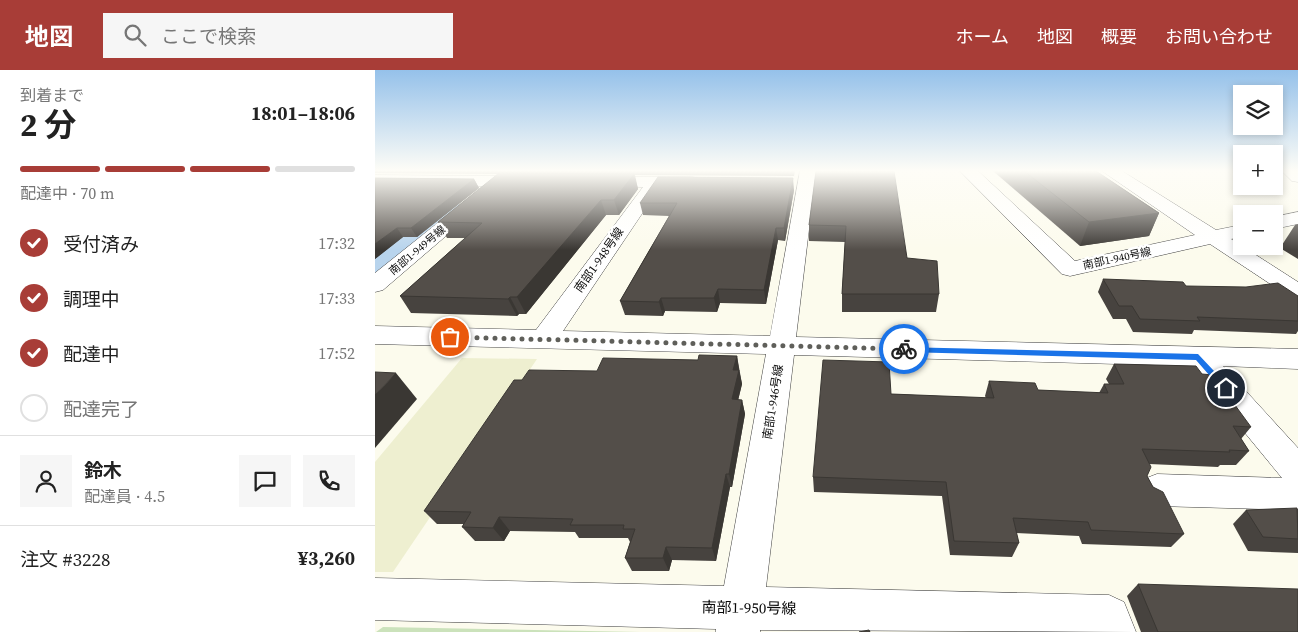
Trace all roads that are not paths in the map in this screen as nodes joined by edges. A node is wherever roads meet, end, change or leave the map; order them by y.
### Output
1 (489, 197) edge
2 (644, 197) edge
3 (799, 197) edge
4 (995, 197) edge
5 (1151, 197) edge
6 (1298, 218) edge
7 (1283, 221) edge
8 (1233, 233) edge
9 (1213, 237) junction
10 (375, 285) edge
11 (1295, 288) edge
12 (375, 335) edge
13 (544, 339) junction
14 (782, 346) junction
15 (1198, 357) junction
16 (1298, 358) edge
17 (1298, 472) edge
18 (1157, 490) edge
19 (1298, 494) edge
20 (375, 599) edge
21 (740, 620) edge
22 (1114, 632) edge

1 - 10 street, 南部1-949号線
2 - 13 street, 南部1-948号線
3 - 14 street, 南部1-946号線
4 - 9 street, 南部1-940号線
5 - 9 street
6 - 7 street
8 - 9 street
9 - 11 street
12 - 13 street
13 - 14 street
14 - 15 street
14 - 21 street, 南部1-946号線
15 - 16 street
15 - 17 street
18 - 19 street
20 - 21 street, 南部1-950号線
21 - 22 street, 南部1-950号線

